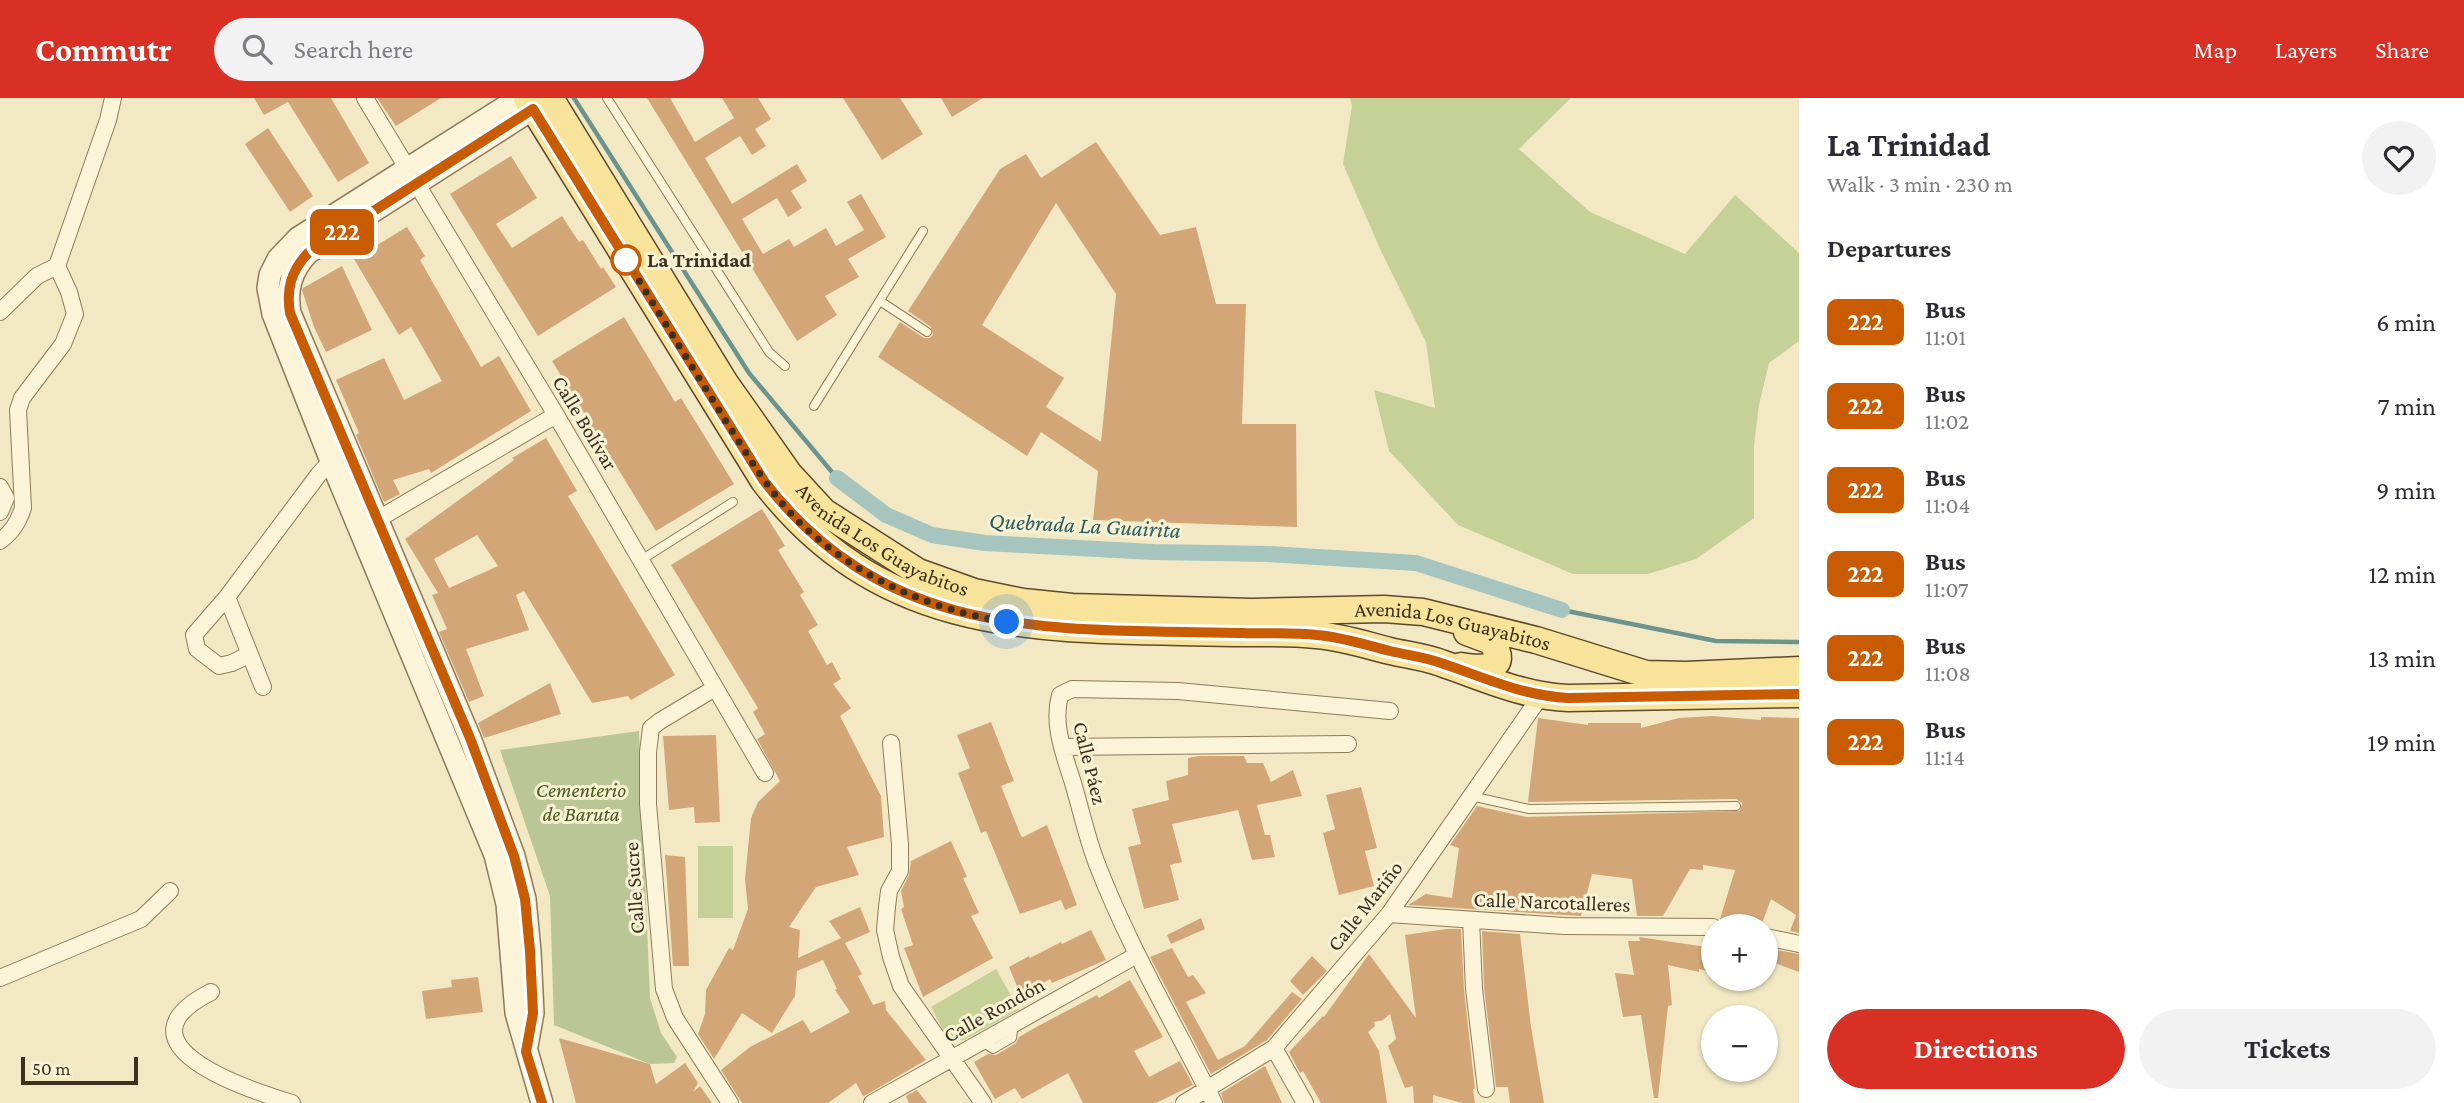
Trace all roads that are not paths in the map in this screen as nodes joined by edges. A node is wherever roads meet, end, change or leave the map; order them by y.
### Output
1 (113, 98) edge
2 (365, 98) edge
3 (607, 98) edge
4 (535, 100) edge
5 (412, 177) junction
6 (923, 231) dead end
7 (57, 266) junction
8 (880, 301) junction
9 (0, 312) edge
10 (927, 332) dead end
11 (785, 366) dead end
12 (814, 406) dead end
13 (556, 415) junction
14 (340, 457) junction
15 (0, 487) edge
16 (733, 502) dead end
17 (0, 512) edge
18 (369, 524) junction
19 (0, 541) edge
20 (641, 560) junction
21 (227, 597) junction
22 (1360, 609) junction
23 (248, 655) junction
24 (1439, 662) junction
25 (1799, 670) edge
26 (1646, 674) junction
27 (263, 687) dead end
28 (716, 688) junction
29 (1799, 694) edge
30 (1540, 697) junction
31 (1390, 711) dead end
32 (891, 743) dead end
33 (1348, 744) dead end
34 (1062, 747) junction
35 (765, 772) dead end
36 (1471, 796) junction
37 (1736, 806) dead end
38 (170, 891) dead end
39 (1389, 914) junction
40 (1471, 920) junction
41 (1701, 928) edge
42 (1778, 940) edge
43 (1799, 944) edge
44 (1137, 955) junction
45 (0, 978) edge
46 (211, 992) dead end
47 (1274, 1048) junction
48 (950, 1058) junction
49 (1486, 1089) dead end
50 (1210, 1096) edge
51 (292, 1103) edge
52 (542, 1103) edge
53 (730, 1103) edge
54 (872, 1103) edge
55 (983, 1103) edge
56 (1184, 1103) edge
57 (1305, 1103) edge

1 - 7 street
2 - 5 street, Calle Bolívar
3 - 11 lane
4 - 5 street
4 - 22 main road, Avenida Los Guayabitos
4 - 24 main road, Avenida Los Guayabitos
5 - 13 street, Calle Bolívar
5 - 14 street
6 - 8 lane
7 - 9 street
7 - 19 street
8 - 10 lane
8 - 12 lane
13 - 18 street
13 - 20 street, Calle Bolívar
14 - 18 street
14 - 21 street
15 - 17 street
16 - 20 lane
18 - 52 street
20 - 28 street, Calle Bolívar
21 - 23 street
21 - 23 street
22 - 24 main road
22 - 26 main road, Avenida Los Guayabitos
23 - 27 street
24 - 30 main road, Avenida Los Guayabitos
25 - 26 main road, Avenida Los Guayabitos
26 - 30 main road
28 - 35 street, Calle Bolívar
28 - 53 street, Calle Sucre
29 - 30 main road, Avenida Los Guayabitos
30 - 36 street, Calle Mariño
31 - 34 street, Calle Páez
32 - 48 street
33 - 34 street
34 - 44 street, Calle Páez
36 - 37 lane
36 - 39 street, Calle Mariño
38 - 45 street
39 - 40 street, Calle Narcotalleres
39 - 47 street, Calle Mariño
40 - 41 street, Calle Narcotalleres
40 - 49 street
42 - 43 street
44 - 48 street, Calle Rondón
44 - 50 street, Calle Páez
46 - 51 street
47 - 50 street, Calle Mariño
47 - 57 street
48 - 54 street, Calle Rondón
48 - 55 street
50 - 56 street, Calle Mariño

